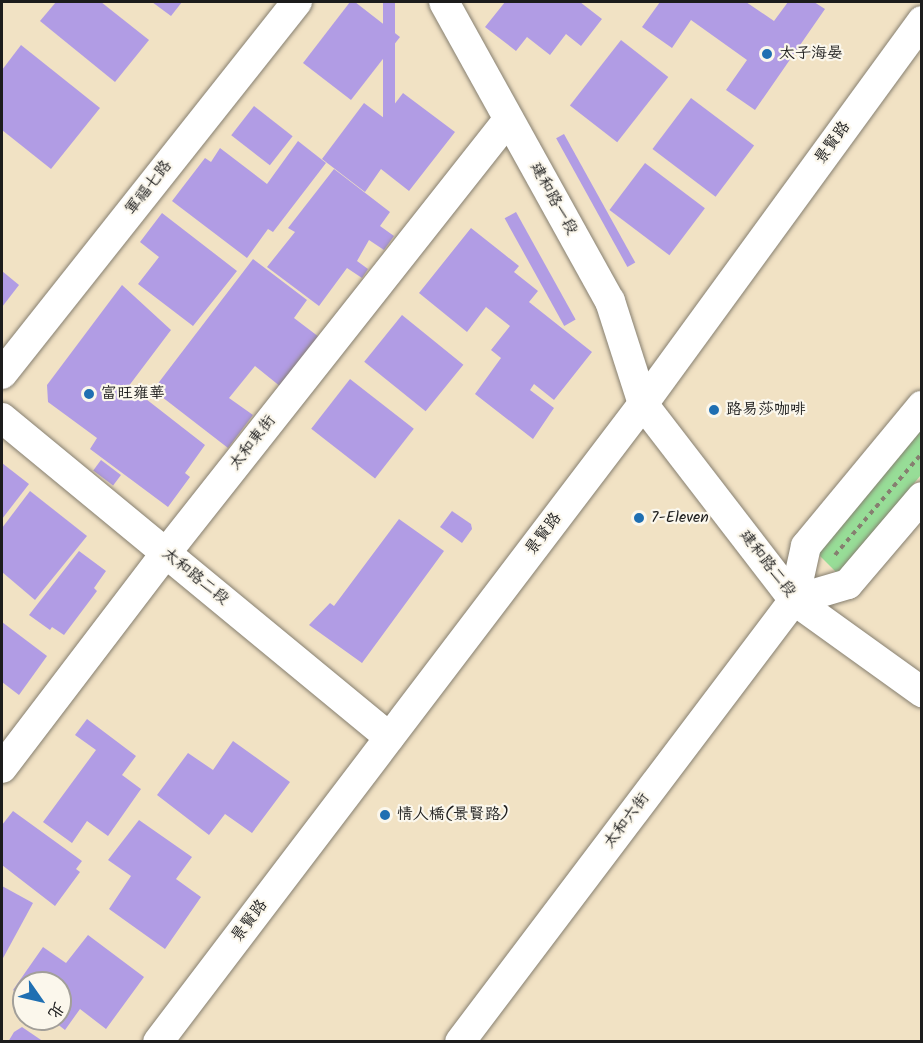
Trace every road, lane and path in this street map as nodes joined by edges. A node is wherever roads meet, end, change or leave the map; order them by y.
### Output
1 (297, 2) edge
2 (444, 2) edge
3 (921, 21) edge
4 (508, 120) junction
5 (2, 374) edge
6 (643, 404) junction
7 (921, 406) edge
8 (2, 418) edge
9 (921, 453) edge
10 (921, 497) edge
11 (166, 552) junction
12 (833, 558) dead end
13 (794, 600) junction
14 (921, 692) edge
15 (389, 737) junction
16 (2, 768) edge
17 (158, 1041) edge
18 (460, 1041) edge

1 - 5 street, 軍福七路
2 - 4 street, 建和路一段
3 - 6 street, 景賢路
4 - 6 street, 建和路一段
4 - 11 street, 太和東街
6 - 13 street, 建和路二段
6 - 15 street, 景賢路
7 - 13 street, 太和六街
8 - 11 street, 太和路二段
9 - 12 path
10 - 13 street
11 - 15 street, 太和路二段
11 - 16 street, 太和東街
13 - 14 street, 建和路二段
13 - 18 street, 太和六街
15 - 17 street, 景賢路

